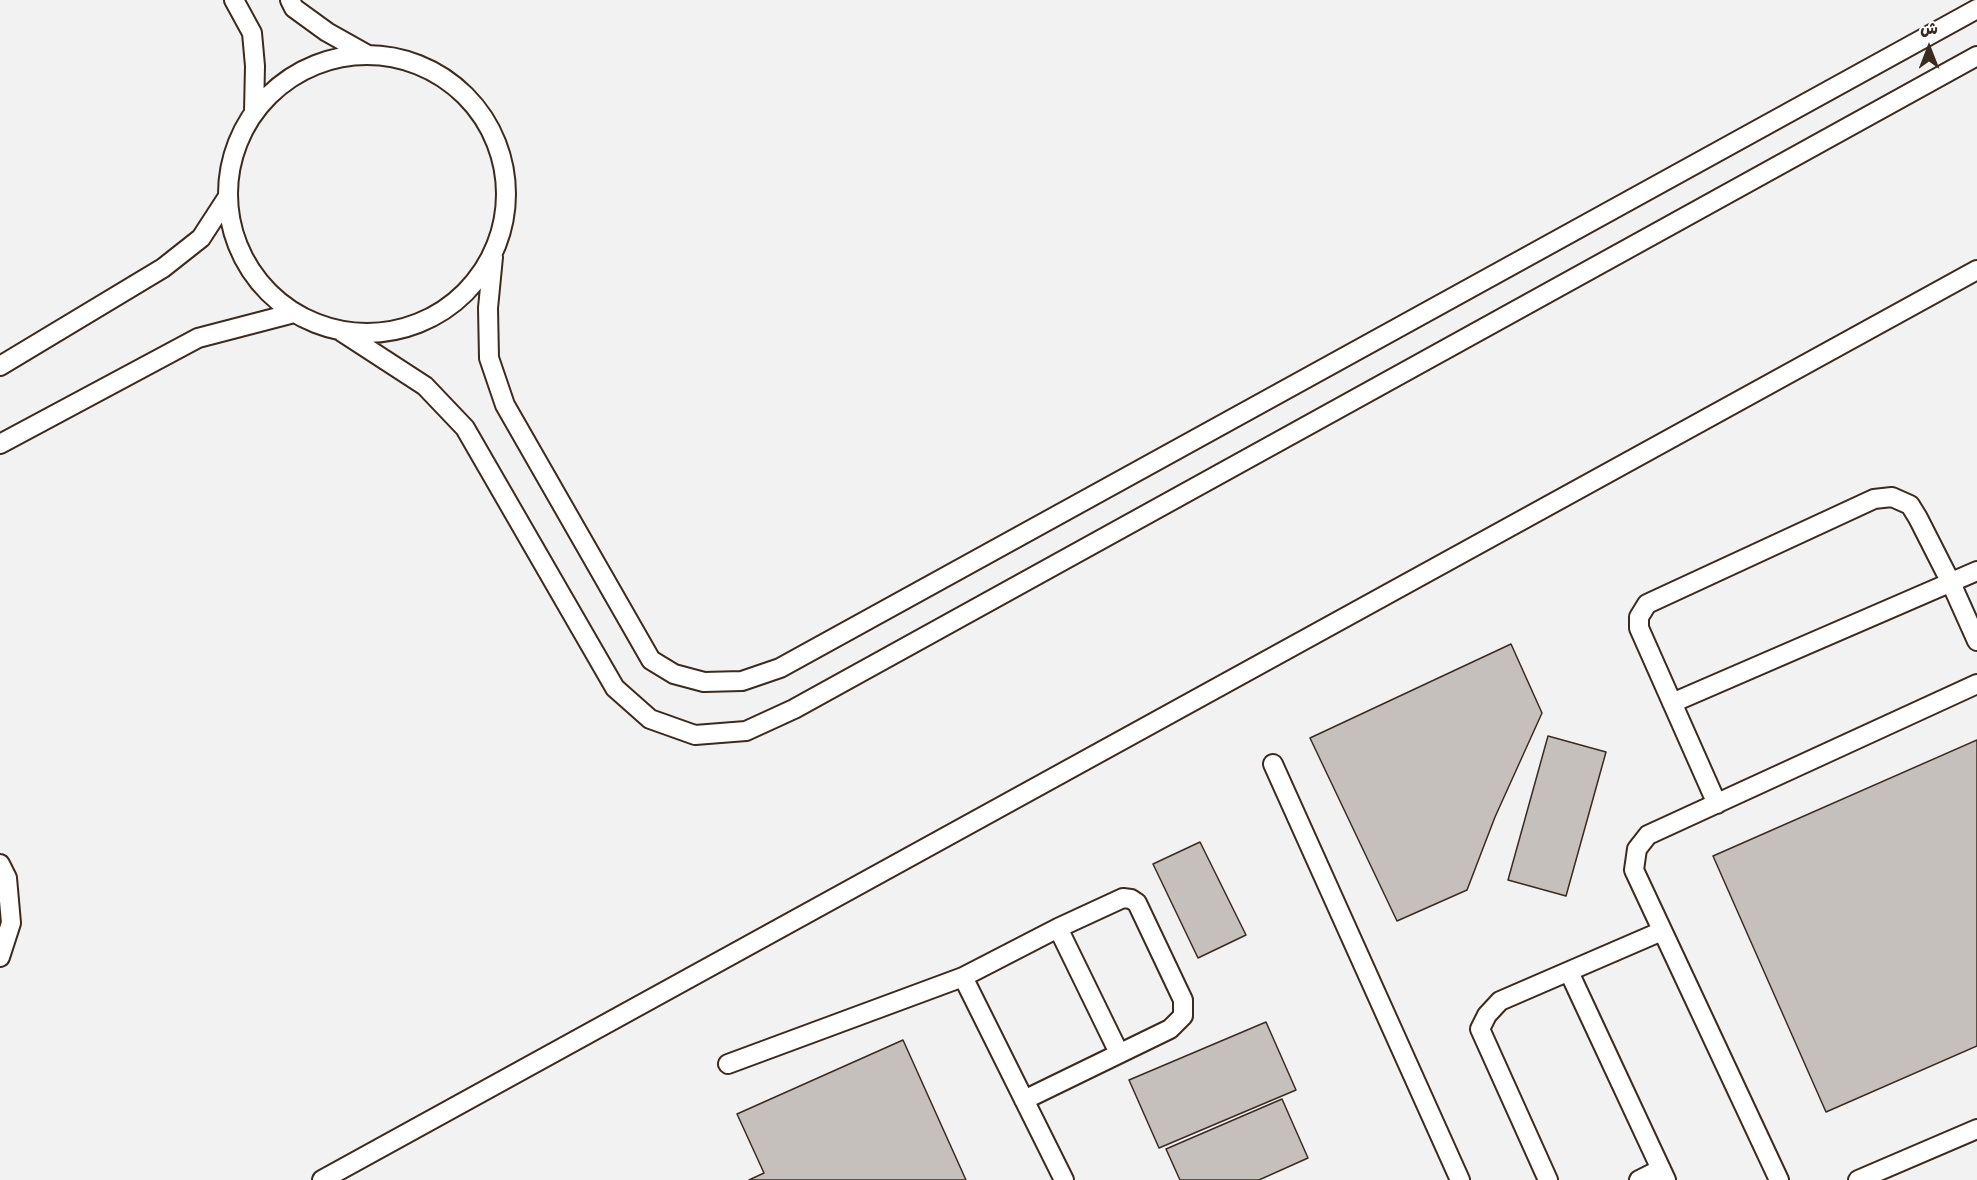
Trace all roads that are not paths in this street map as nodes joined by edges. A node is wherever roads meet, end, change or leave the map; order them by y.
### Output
1 (234, 0) edge
2 (290, 0) edge
3 (1977, 9) edge
4 (368, 55) junction
5 (1977, 56) edge
6 (254, 112) junction
7 (227, 198) junction
8 (493, 257) junction
9 (1977, 270) edge
10 (294, 313) junction
11 (342, 332) junction
12 (0, 366) edge
13 (0, 444) edge
14 (1977, 571) edge
15 (1952, 583) junction
16 (1977, 641) edge
17 (1977, 684) edge
18 (1672, 703) junction
19 (1273, 764) dead end
20 (1717, 804) junction
21 (0, 864) edge
22 (1058, 928) junction
23 (1662, 931) junction
24 (0, 957) edge
25 (1569, 972) junction
26 (963, 977) junction
27 (1119, 1053) junction
28 (728, 1064) dead end
29 (1024, 1100) junction
30 (1977, 1129) edge
31 (1664, 1175) edge
32 (321, 1180) edge
33 (1064, 1180) edge
34 (1460, 1180) edge
35 (1548, 1180) edge
36 (1639, 1180) edge
37 (1779, 1180) edge
38 (1858, 1180) edge

1 - 6 lane
2 - 4 lane
3 - 8 lane
4 - 6 lane
4 - 8 lane
5 - 11 lane
6 - 7 lane
7 - 10 lane
7 - 12 lane
8 - 11 lane
9 - 32 lane
10 - 11 lane
10 - 13 lane
14 - 15 lane
15 - 16 lane
15 - 18 lane
15 - 18 lane
17 - 20 lane
18 - 20 lane
19 - 34 lane
20 - 23 lane
21 - 24 lane
22 - 26 lane
22 - 27 lane
22 - 27 lane
23 - 25 lane
23 - 37 lane
25 - 31 lane
25 - 35 lane
26 - 28 lane
26 - 29 lane
27 - 29 lane
29 - 33 lane
30 - 38 lane
31 - 36 lane

